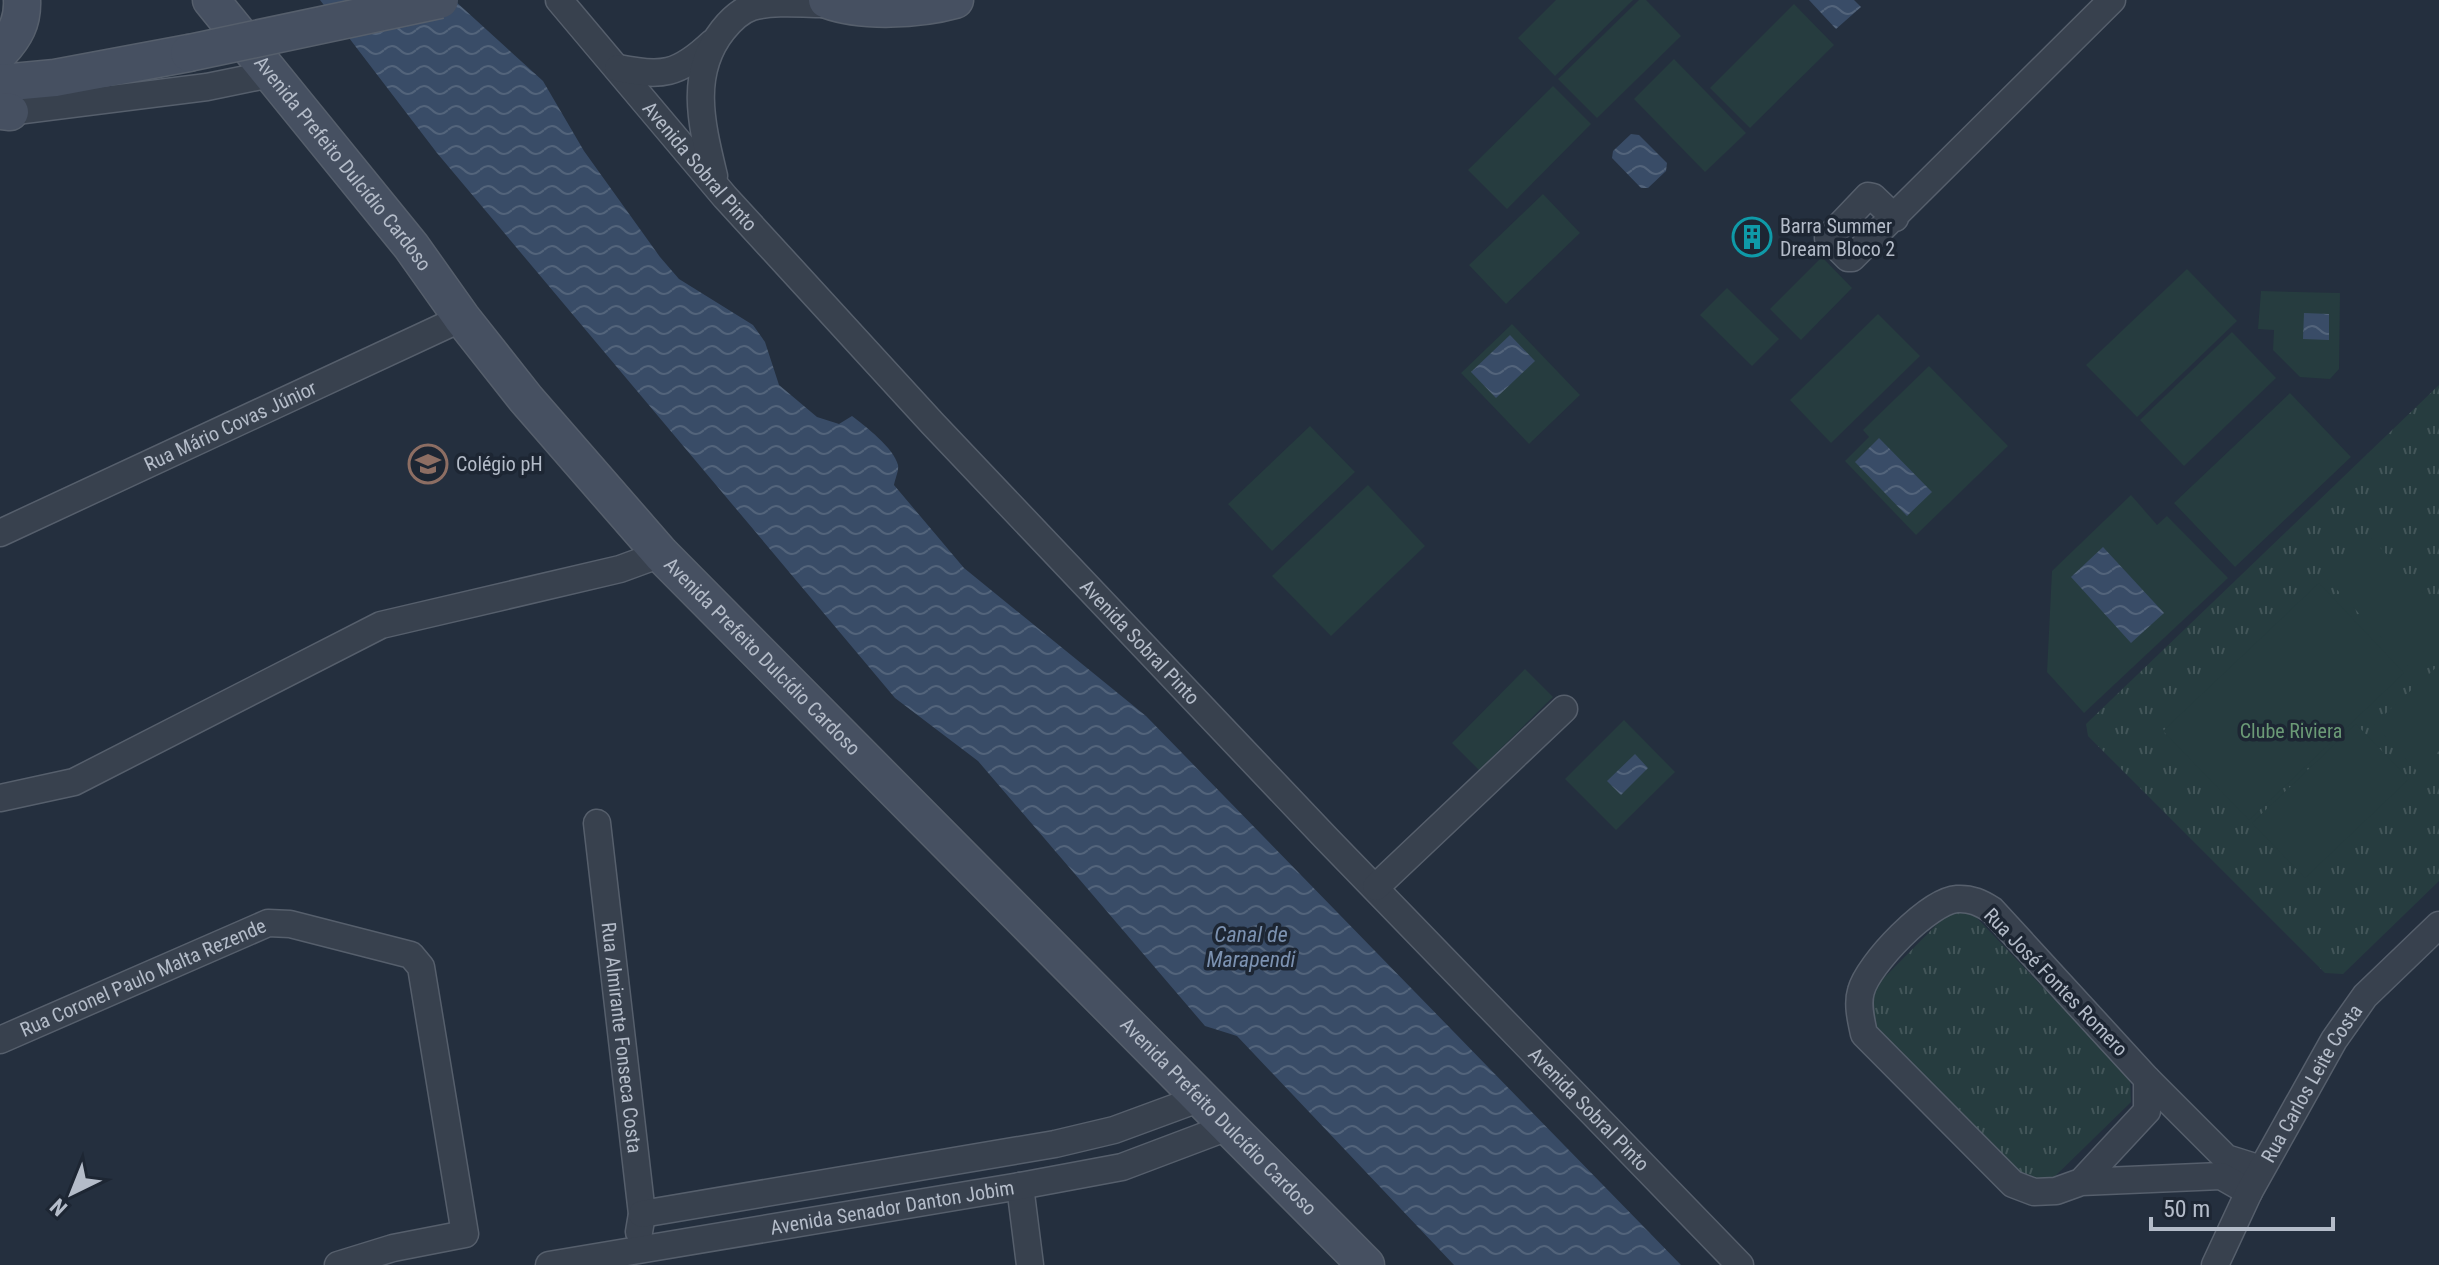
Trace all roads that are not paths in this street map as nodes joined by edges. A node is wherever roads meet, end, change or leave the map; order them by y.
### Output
1 (22, 0) edge
2 (211, 0) edge
3 (440, 0) edge
4 (559, 0) edge
5 (955, 0) edge
6 (2112, 0) edge
7 (832, 2) edge
8 (713, 42) junction
9 (0, 52) edge
10 (618, 68) junction
11 (271, 74) junction
12 (2, 105) edge
13 (716, 184) junction
14 (1895, 218) dead end
15 (462, 318) junction
16 (0, 533) edge
17 (661, 554) junction
18 (1564, 709) dead end
19 (0, 798) edge
20 (597, 823) dead end
21 (1376, 887) junction
22 (2439, 925) edge
23 (0, 1040) edge
24 (2147, 1079) junction
25 (1201, 1098) junction
26 (1228, 1127) junction
27 (2255, 1180) junction
28 (2081, 1182) junction
29 (1020, 1186) junction
30 (642, 1214) junction
31 (634, 1251) junction
32 (338, 1265) edge
33 (549, 1265) edge
34 (1030, 1265) edge
35 (1366, 1265) edge
36 (1740, 1265) edge
37 (2215, 1265) edge

1 - 9 street
2 - 11 street, Avenida Prefeito Dulcídio Cardoso
3 - 12 street, bridge
4 - 10 street, Avenida Sobral Pinto
5 - 7 street
6 - 14 street
7 - 8 street
8 - 10 street
8 - 13 street
10 - 13 street, Avenida Sobral Pinto
11 - 12 street
11 - 15 street, Avenida Prefeito Dulcídio Cardoso
13 - 21 street, Avenida Sobral Pinto
15 - 16 street, Rua Mário Covas Júnior
15 - 17 street, Avenida Prefeito Dulcídio Cardoso
17 - 19 street
17 - 25 street, Avenida Prefeito Dulcídio Cardoso
18 - 21 street
20 - 30 street, Rua Almirante Fonseca Costa
21 - 36 street, Avenida Sobral Pinto
22 - 27 street, Rua Carlos Leite Costa
23 - 32 street, Rua Coronel Paulo Malta Rezende
24 - 27 street, Rua José Fontes Romero
24 - 28 street
24 - 28 street, Rua José Fontes Romero
25 - 26 street, Avenida Prefeito Dulcídio Cardoso
25 - 30 street, Avenida Senador Danton Jobim
26 - 29 street, Avenida Senador Danton Jobim
26 - 35 street, Avenida Prefeito Dulcídio Cardoso
27 - 28 street, Rua José Fontes Romero
27 - 37 street, Rua Carlos Leite Costa
29 - 31 street, Avenida Senador Danton Jobim
29 - 34 street
30 - 31 street, Rua Almirante Fonseca Costa
31 - 33 street, Avenida Senador Danton Jobim

